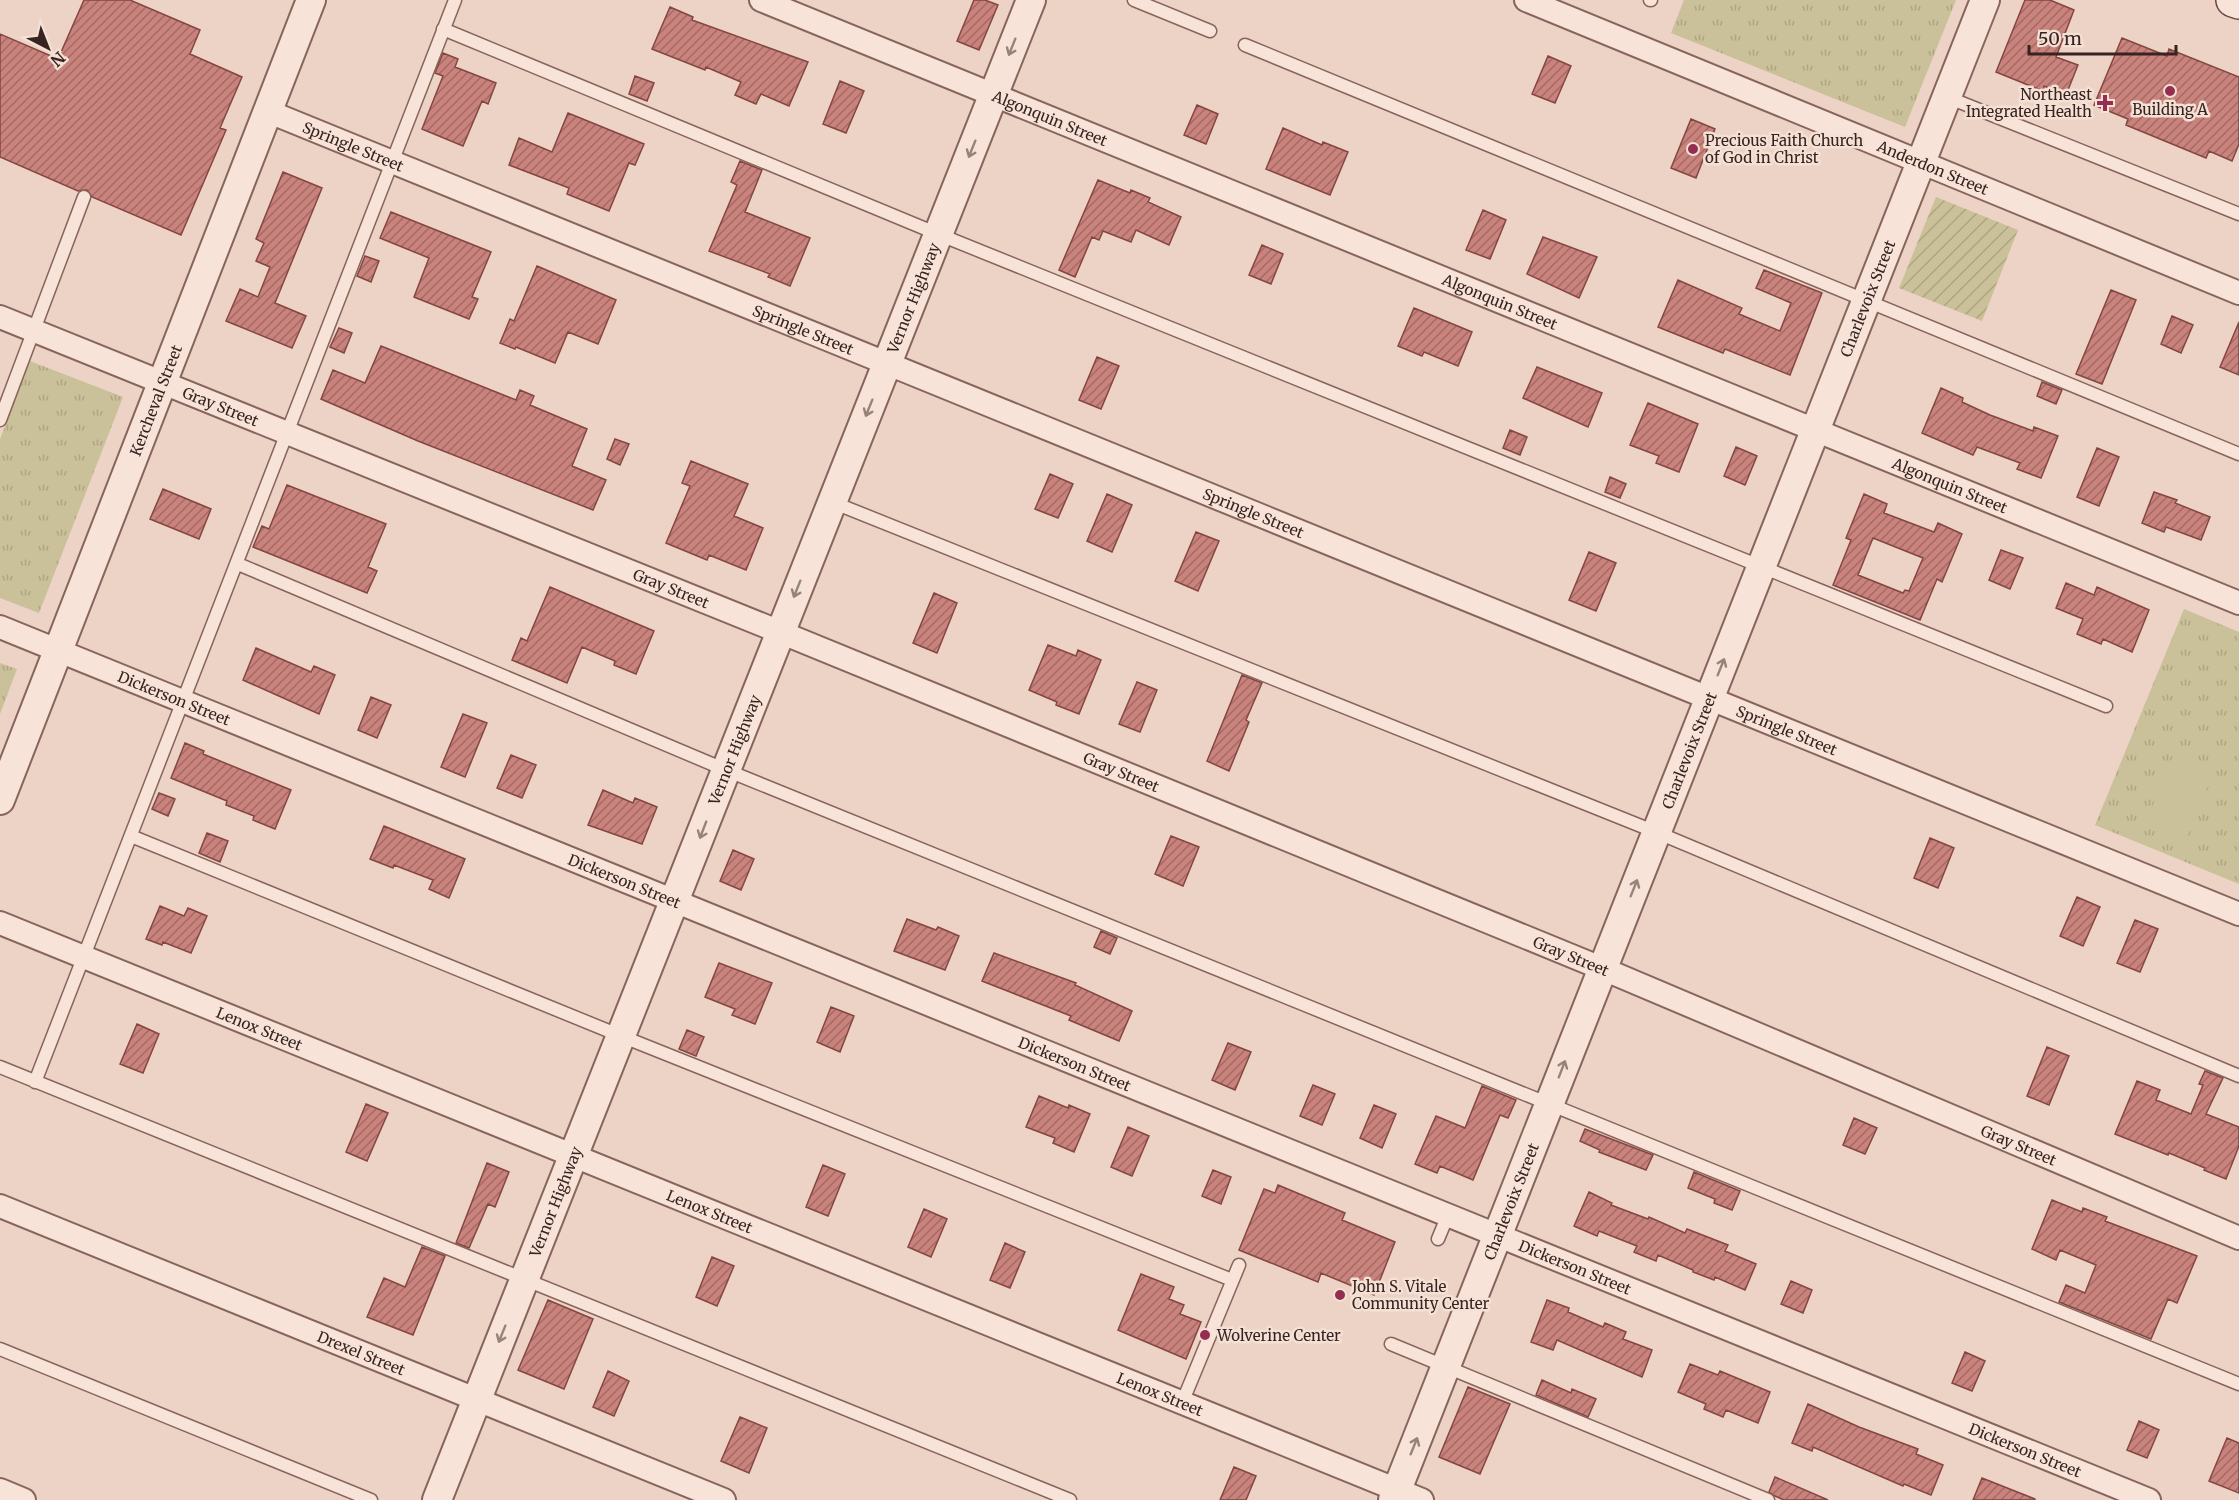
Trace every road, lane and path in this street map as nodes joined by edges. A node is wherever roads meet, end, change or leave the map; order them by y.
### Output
1 (311, 0) edge
2 (455, 0) edge
3 (761, 0) edge
4 (1031, 0) edge
5 (1134, 0) edge
6 (1526, 0) edge
7 (1985, 0) edge
8 (2233, 0) edge
9 (2239, 3) edge
10 (443, 29) junction
11 (1210, 31) dead end
12 (1245, 45) dead end
13 (993, 94) junction
14 (1947, 97) junction
15 (267, 111) junction
16 (392, 161) junction
17 (1921, 161) junction
18 (84, 197) dead end
19 (2239, 214) edge
20 (938, 234) junction
21 (2239, 293) edge
22 (1867, 299) junction
23 (0, 317) edge
24 (34, 331) junction
25 (886, 364) junction
26 (162, 383) junction
27 (0, 420) edge
28 (1815, 431) junction
29 (286, 434) junction
30 (2239, 454) edge
31 (832, 502) junction
32 (238, 564) junction
33 (1761, 566) junction
34 (2239, 603) edge
35 (0, 627) edge
36 (780, 632) junction
37 (58, 650) junction
38 (1709, 698) junction
39 (183, 701) junction
40 (2106, 706) dead end
41 (726, 770) junction
42 (0, 800) edge
43 (1656, 832) junction
44 (131, 836) junction
45 (674, 902) junction
46 (2239, 914) edge
47 (0, 923) edge
48 (85, 957) junction
49 (1601, 968) junction
50 (621, 1036) junction
51 (0, 1067) edge
52 (2239, 1076) edge
53 (35, 1082) junction
54 (1549, 1104) junction
55 (573, 1156) junction
56 (0, 1206) edge
57 (1448, 1215) junction
58 (1497, 1235) junction
59 (2239, 1238) edge
60 (1438, 1239) dead end
61 (1239, 1265) dead end
62 (524, 1280) junction
63 (1232, 1280) junction
64 (1391, 1344) dead end
65 (0, 1349) edge
66 (1445, 1368) junction
67 (2239, 1384) edge
68 (476, 1400) junction
69 (1182, 1403) junction
70 (0, 1490) edge
71 (1404, 1497) edge
72 (24, 1500) edge
73 (371, 1500) edge
74 (437, 1500) edge
75 (724, 1500) edge
76 (1070, 1500) edge
77 (1768, 1500) edge
78 (2149, 1500) edge

1 - 15 street, Kercheval Street
2 - 10 lane
3 - 13 street, Algonquin Street
4 -> 13 street, Vernor Highway
5 - 11 lane
6 - 17 street, Anderdon Street
7 - 14 street, Charlevoix Street
8 - 9 main road
10 - 16 lane
10 - 20 lane
12 - 22 lane
13 -> 20 street, Vernor Highway
13 - 28 street, Algonquin Street
14 - 17 street, Charlevoix Street
14 - 19 lane
15 - 16 street, Springle Street
15 - 26 street, Kercheval Street
16 - 25 street, Springle Street
16 - 29 lane
17 - 21 street, Anderdon Street
17 - 22 street, Charlevoix Street
18 - 24 lane
20 - 25 street, Vernor Highway
20 - 33 lane
22 - 28 street, Charlevoix Street
22 - 30 lane
23 - 24 street, Gray Street
24 - 26 street, Gray Street
24 - 27 lane
25 -> 31 street, Vernor Highway
25 - 38 street, Springle Street
26 - 29 street, Gray Street
26 - 37 street, Kercheval Street
28 - 33 street, Charlevoix Street
28 - 34 street, Algonquin Street
29 - 32 lane
29 - 36 street, Gray Street
31 -> 36 street, Vernor Highway
31 - 43 lane
32 - 39 lane
32 - 41 lane
38 -> 33 street, Charlevoix Street
33 - 40 lane
35 - 37 street, Dickerson Street
36 - 41 street, Vernor Highway
36 - 49 street, Gray Street
37 - 39 street, Dickerson Street
37 - 42 street, Kercheval Street
38 - 43 street, Charlevoix Street
38 - 46 street, Springle Street
39 - 44 lane
39 - 45 street, Dickerson Street
41 -> 45 street, Vernor Highway
41 - 54 lane
49 -> 43 street, Charlevoix Street
43 - 52 lane
44 - 48 lane
44 - 50 lane
45 - 50 street, Vernor Highway
45 - 57 street, Dickerson Street
47 - 48 street, Lenox Street
48 - 53 lane
48 - 55 street, Lenox Street
54 -> 49 street, Charlevoix Street
49 - 59 street, Gray Street
50 - 55 street, Vernor Highway
50 - 63 lane
51 - 53 lane
53 - 62 lane
54 - 58 street, Charlevoix Street
54 - 67 lane
55 - 62 street, Vernor Highway
55 - 69 street, Lenox Street
56 - 68 street, Drexel Street
57 - 58 street, Dickerson Street
57 - 60 lane
58 - 66 street, Charlevoix Street
58 - 78 street, Dickerson Street
61 - 63 lane
62 -> 68 street, Vernor Highway
62 - 76 lane
63 - 69 lane
64 - 66 lane
65 - 73 lane
71 -> 66 street, Charlevoix Street
66 - 77 lane
68 - 74 street, Vernor Highway
68 - 75 street, Drexel Street
69 - 71 street, Lenox Street
70 - 72 street

